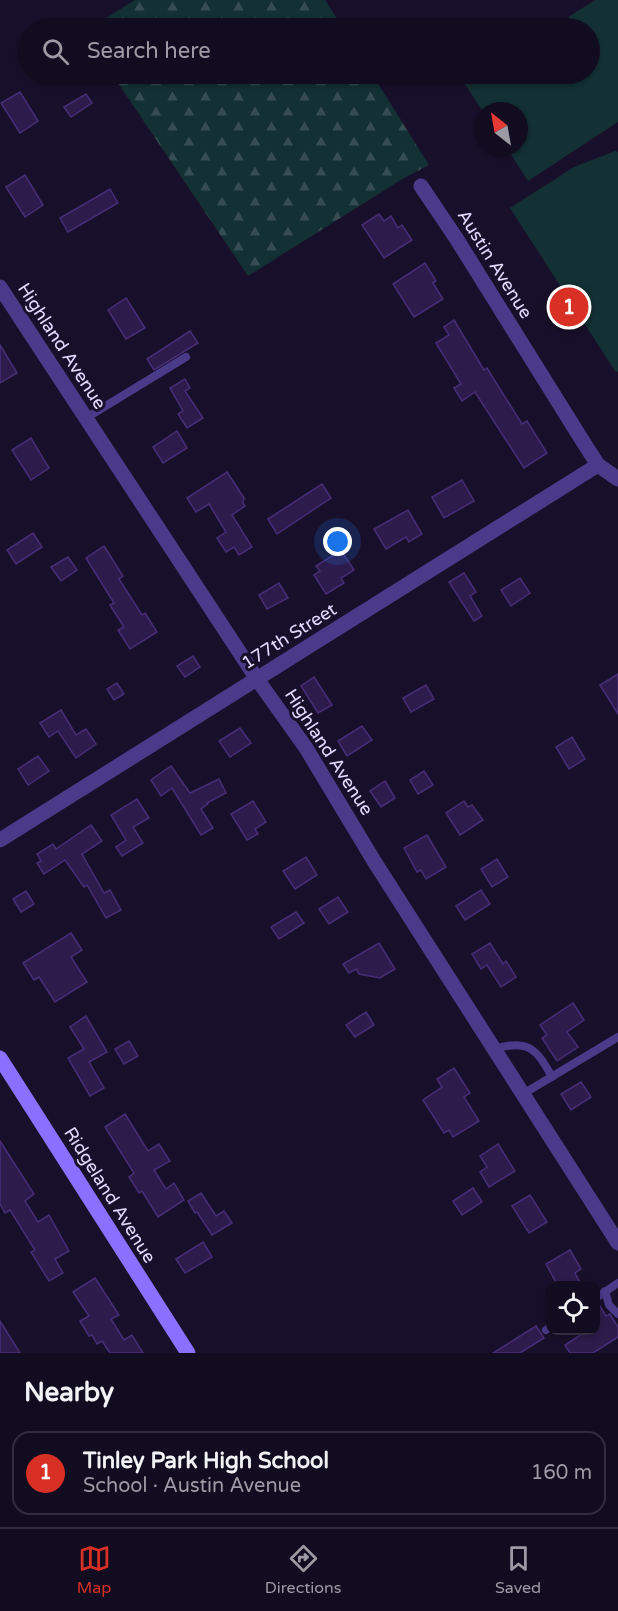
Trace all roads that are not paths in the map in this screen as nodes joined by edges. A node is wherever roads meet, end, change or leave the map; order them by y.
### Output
1 (421, 186) dead end
2 (0, 287) edge
3 (186, 357) dead end
4 (86, 418) junction
5 (598, 465) junction
6 (618, 479) edge
7 (257, 679) junction
8 (0, 840) edge
9 (618, 1037) edge
10 (494, 1049) junction
11 (0, 1058) edge
12 (552, 1077) junction
13 (523, 1094) junction
14 (618, 1244) edge
15 (618, 1283) edge
16 (605, 1291) junction
17 (600, 1295) edge
18 (618, 1314) edge
19 (188, 1353) edge

1 - 5 street, Austin Avenue
2 - 4 street, Highland Avenue
3 - 4 lane
4 - 7 street, Highland Avenue
5 - 6 street, Austin Avenue
5 - 7 street, 177th Street
7 - 8 street, 177th Street
7 - 10 street, Highland Avenue
9 - 12 lane
10 - 12 lane
10 - 13 street, Highland Avenue
11 - 19 street, Ridgeland Avenue
12 - 13 lane
13 - 14 street, Highland Avenue
15 - 16 lane
16 - 17 lane
16 - 18 lane

